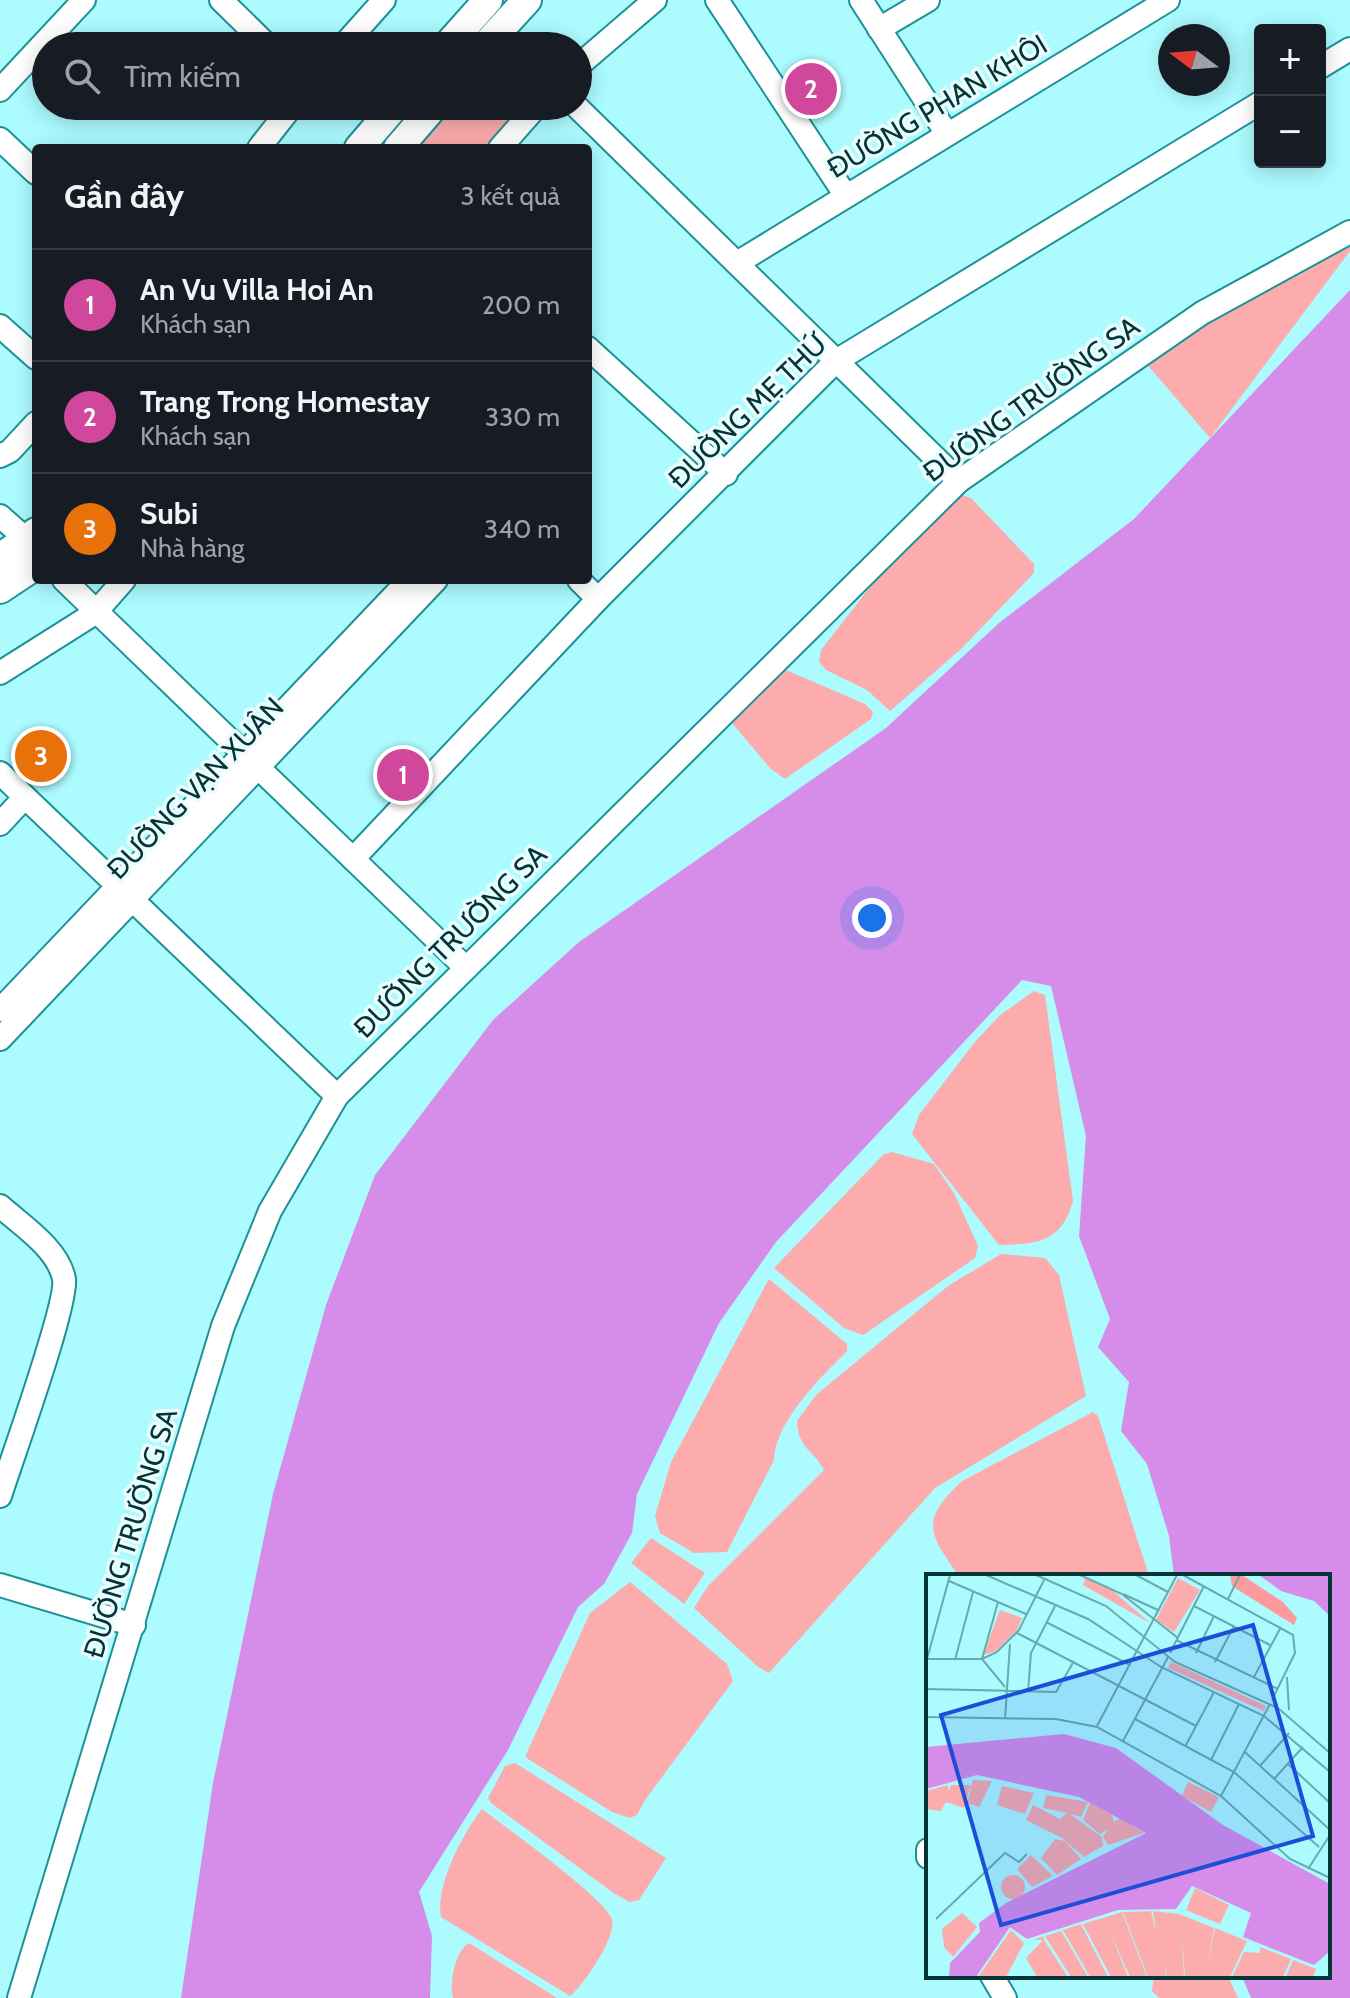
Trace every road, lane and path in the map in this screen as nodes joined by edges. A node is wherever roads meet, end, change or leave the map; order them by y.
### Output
1 (84, 0) edge
2 (221, 0) edge
3 (384, 0) edge
4 (527, 0) edge
5 (655, 0) edge
6 (717, 0) edge
7 (861, 0) edge
8 (928, 0) edge
9 (1168, 0) edge
10 (476, 4) edge
11 (879, 29) junction
12 (54, 32) edge
13 (254, 32) edge
14 (355, 32) edge
15 (457, 32) edge
16 (493, 32) edge
17 (504, 32) edge
18 (1350, 49) edge
19 (592, 54) edge
20 (32, 56) edge
21 (1326, 63) edge
22 (0, 90) edge
23 (1254, 107) edge
24 (281, 120) edge
25 (383, 120) edge
26 (422, 120) edge
27 (525, 120) edge
28 (590, 120) edge
29 (947, 134) junction
30 (0, 139) edge
31 (262, 144) edge
32 (362, 144) edge
33 (401, 144) edge
34 (504, 144) edge
35 (32, 169) edge
36 (846, 196) junction
37 (1350, 232) edge
38 (737, 263) junction
39 (0, 326) edge
40 (592, 352) edge
41 (32, 354) edge
42 (836, 361) junction
43 (32, 427) edge
44 (0, 456) edge
45 (726, 474) junction
46 (959, 481) junction
47 (0, 516) edge
48 (32, 545) edge
49 (32, 548) edge
50 (32, 549) edge
51 (0, 558) edge
52 (68, 584) edge
53 (120, 584) edge
54 (405, 584) edge
55 (432, 584) edge
56 (583, 584) edge
57 (0, 589) edge
58 (598, 599) junction
59 (95, 613) junction
60 (0, 673) edge
61 (252, 758) junction
62 (0, 773) edge
63 (25, 797) junction
64 (0, 824) edge
65 (353, 859) junction
66 (124, 892) junction
67 (466, 968) junction
68 (0, 1010) edge
69 (0, 1039) edge
70 (337, 1096) junction
71 (0, 1206) edge
72 (8, 1445) edge
73 (0, 1496) edge
74 (0, 1585) edge
75 (134, 1625) junction
76 (993, 1978) edge
77 (19, 1998) edge
78 (1005, 1998) edge

1 - 12 street
2 - 13 street
3 - 14 street
4 - 17 main road
5 - 19 street
6 - 36 street
7 - 11 street
8 - 11 street
9 - 29 street, ĐƯỜNG PHAN KHÔI
10 - 15 main road
10 - 16 main road
11 - 29 street
18 - 21 street
20 - 22 street
23 - 42 street, ĐƯỜNG MẸ THỨ
24 - 31 street
25 - 32 main road
26 - 33 main road
27 - 34 street
28 - 38 street
29 - 36 street, ĐƯỜNG PHAN KHÔI
30 - 35 street
36 - 38 street, ĐƯỜNG PHAN KHÔI
37 - 46 street, ĐƯỜNG TRƯỜNG SA
38 - 42 street
39 - 41 street
40 - 45 street
42 - 45 street, ĐƯỜNG MẸ THỨ
42 - 46 street
43 - 44 street
45 - 58 street, ĐƯỜNG MẸ THỨ
46 - 67 street, ĐƯỜNG TRƯỜNG SA
47 - 48 street
49 - 51 main road
50 - 57 main road
52 - 59 street
53 - 59 street
54 - 61 street, ĐƯỜNG VẠN XUÂN
55 - 61 street, ĐƯỜNG VẠN XUÂN
56 - 58 street
58 - 65 street, ĐƯỜNG MẸ THỨ
59 - 60 street
59 - 61 street
61 - 65 street
61 - 66 street, ĐƯỜNG VẠN XUÂN
62 - 63 street
63 - 64 street
63 - 66 street
65 - 67 street
66 - 68 street, ĐƯỜNG VẠN XUÂN
66 - 69 street, ĐƯỜNG VẠN XUÂN
66 - 70 street
67 - 70 street, ĐƯỜNG TRƯỜNG SA
70 - 75 street, ĐƯỜNG TRƯỜNG SA
71 - 72 street
72 - 73 street
74 - 75 street
75 - 77 street, ĐƯỜNG TRƯỜNG SA
76 - 78 street

